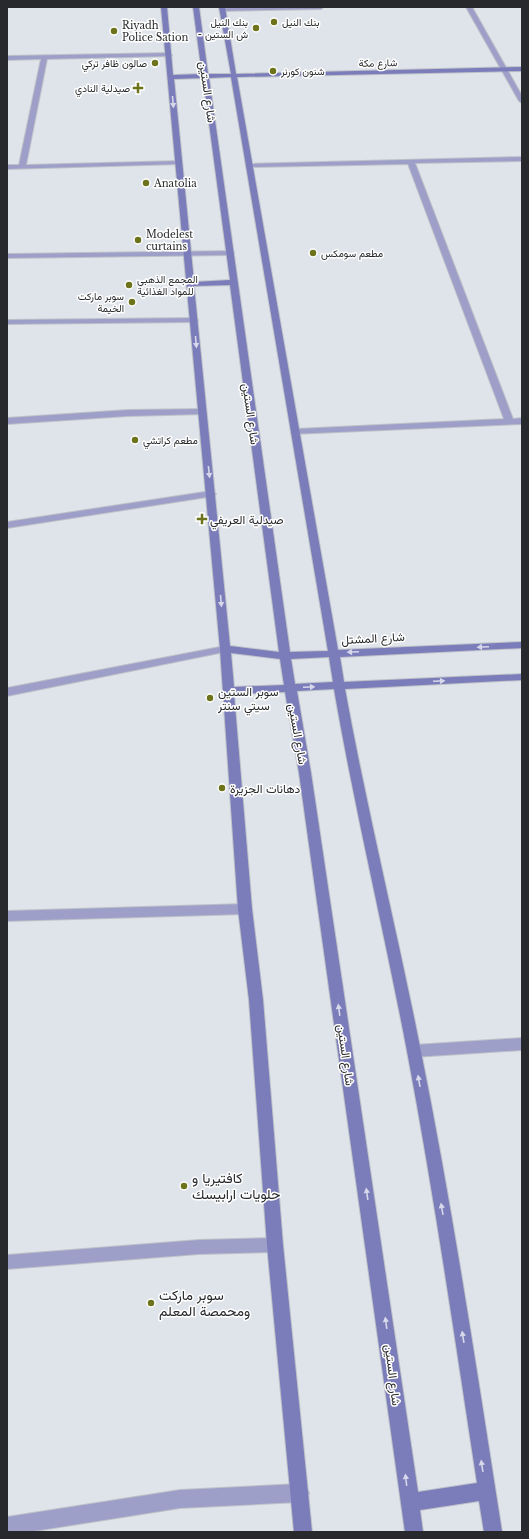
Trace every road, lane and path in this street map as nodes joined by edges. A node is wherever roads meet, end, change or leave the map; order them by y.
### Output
1 (164, 7) edge
2 (196, 7) edge
3 (321, 7) edge
4 (468, 7) edge
5 (222, 8) edge
6 (169, 55) junction
7 (45, 56) junction
8 (7, 58) edge
9 (522, 69) edge
10 (503, 70) junction
11 (234, 75) junction
12 (205, 76) junction
13 (171, 77) junction
14 (522, 101) edge
15 (522, 159) edge
16 (411, 162) junction
17 (179, 163) junction
18 (249, 165) junction
19 (22, 166) junction
20 (7, 167) edge
21 (188, 253) junction
22 (230, 253) junction
23 (7, 256) edge
24 (234, 282) junction
25 (191, 284) junction
26 (194, 320) junction
27 (7, 322) edge
28 (203, 412) junction
29 (7, 420) edge
30 (522, 421) edge
31 (510, 422) junction
32 (296, 432) junction
33 (211, 494) junction
34 (7, 525) edge
35 (522, 645) edge
36 (225, 649) junction
37 (334, 653) junction
38 (285, 656) junction
39 (522, 677) edge
40 (340, 685) junction
41 (290, 688) junction
42 (228, 691) junction
43 (7, 692) edge
44 (245, 909) junction
45 (7, 916) edge
46 (522, 1044) edge
47 (414, 1051) junction
48 (275, 1245) junction
49 (7, 1262) edge
50 (486, 1491) junction
51 (300, 1493) junction
52 (409, 1502) junction
53 (7, 1526) edge
54 (303, 1532) edge
55 (414, 1532) edge
56 (493, 1532) edge

1 - 6 main road
2 - 12 main road, شارع الستين
3 - 5 street
4 - 10 street
5 - 11 main road
6 - 7 street
6 - 13 main road
7 - 8 street
7 - 19 street
9 - 10 main road, شارع مكة
10 - 11 main road, شارع مكة
10 - 14 street
11 - 12 main road, شارع مكة
11 - 18 main road
12 - 13 main road, شارع مكة
12 - 22 main road, شارع الستين
13 -> 17 main road
15 - 16 street
16 - 18 street
16 - 31 street
17 - 19 street
17 - 21 main road
18 - 32 main road
19 - 20 street
21 - 22 street
21 - 23 street
21 - 25 main road
22 - 24 main road, شارع الستين
24 - 25 main road
24 - 38 main road, شارع الستين
25 - 26 main road
26 - 27 street
26 -> 28 main road
28 - 29 street
28 -> 33 main road
30 - 31 street
31 - 32 street
32 - 37 main road
33 - 34 street
33 -> 36 main road
35 -> 37 main road, شارع المشتل
36 - 38 main road, شارع المشتل
36 - 42 main road
36 - 43 street
37 - 38 main road, شارع المشتل
37 - 40 main road
38 - 41 main road, شارع الستين
40 -> 39 main road
41 -> 40 main road
40 - 47 main road
41 - 42 main road
52 -> 41 main road, شارع الستين
42 - 44 main road
44 - 45 street
44 - 48 main road
46 - 47 street
50 -> 47 main road
48 - 49 street
48 - 51 main road
50 - 52 main road
50 - 56 main road
51 - 53 street
51 - 54 main road
52 - 55 main road, شارع الستين

